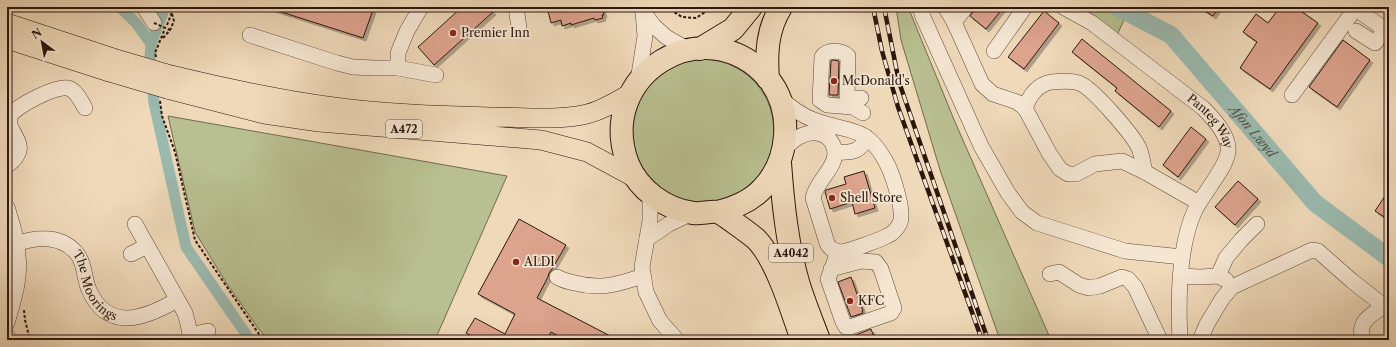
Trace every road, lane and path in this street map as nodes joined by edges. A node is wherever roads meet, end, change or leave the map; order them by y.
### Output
1 (144, 7) edge
2 (421, 7) edge
3 (516, 7) edge
4 (666, 7) edge
5 (713, 7) edge
6 (751, 7) edge
7 (781, 7) edge
8 (920, 7) edge
9 (945, 7) edge
10 (966, 7) edge
11 (1025, 7) edge
12 (1064, 7) edge
13 (1354, 8) edge
14 (641, 9) edge
15 (7, 12) edge
16 (172, 13) dead end
17 (954, 22) junction
18 (7, 23) edge
19 (154, 23) joint
20 (519, 28) dead end
21 (170, 30) junction
22 (1356, 31) dead end
23 (1387, 31) edge
24 (250, 35) dead end
25 (7, 39) edge
26 (161, 39) dead end
27 (61, 41) junction
28 (7, 49) edge
29 (695, 49) junction
30 (994, 51) dead end
31 (155, 53) dead end
32 (156, 61) dead end
33 (111, 65) junction
34 (398, 68) junction
35 (436, 75) dead end
36 (634, 87) junction
37 (166, 88) junction
38 (773, 88) junction
39 (1292, 95) dead end
40 (85, 108) dead end
41 (1025, 109) junction
42 (866, 137) junction
43 (836, 152) junction
44 (781, 157) junction
45 (7, 166) edge
46 (1145, 172) junction
47 (643, 187) junction
48 (1199, 203) junction
49 (7, 207) edge
50 (718, 212) junction
51 (692, 213) junction
52 (135, 224) dead end
53 (1257, 224) dead end
54 (647, 239) junction
55 (16, 244) junction
56 (147, 246) junction
57 (837, 251) junction
58 (131, 254) dead end
59 (1182, 257) junction
60 (831, 269) junction
61 (1050, 274) dead end
62 (557, 276) dead end
63 (643, 276) junction
64 (1181, 276) junction
65 (1218, 276) junction
66 (1232, 287) junction
67 (177, 300) junction
68 (1387, 308) edge
69 (7, 323) edge
70 (208, 332) dead end
71 (7, 336) edge
72 (191, 337) edge
73 (10, 340) edge
74 (263, 340) edge
75 (678, 340) edge
76 (802, 340) edge
77 (819, 340) edge
78 (1160, 340) edge
79 (1180, 340) edge
80 (1200, 340) edge
81 (1363, 340) edge

1 - 19 street
2 - 34 street
3 - 20 street
4 - 5 path
6 - 29 highway
7 - 38 highway
8 - 59 street
9 - 17 street
10 - 17 street
11 - 30 street
12 - 48 street, Panteg Way
13 - 23 street
13 - 39 street
14 - 29 street
14 - 36 street
15 - 27 main road
16 - 21 path
17 - 41 street
18 - 27 main road, A472
19 - 21 path, bridge
21 - 26 path
22 - 23 street
24 - 34 street
25 - 33 main road, A472
27 - 33 main road, A472
28 - 33 main road
29 - 36 highway
29 - 38 highway
31 - 32 path
33 - 37 main road, A472, bridge
34 - 35 street
36 - 37 main road, A472
36 - 47 highway
37 - 47 main road, A472
37 - 74 path
38 - 42 street
38 - 44 highway
40 - 45 street
41 - 46 street
41 - 46 street
42 - 43 street
42 - 57 street
43 - 44 street
43 - 57 street
44 - 50 highway
44 - 77 highway, A4042
46 - 48 street
47 - 51 highway
47 - 54 street
48 - 59 street, Panteg Way
49 - 55 street
50 - 51 highway
50 - 76 highway, A4042
51 - 54 street
52 - 56 street
53 - 65 street
54 - 63 street
55 - 67 street, The Moorings
55 - 69 street
56 - 58 street
56 - 67 street
57 - 60 street
59 - 64 street, Panteg Way
60 - 60 street
61 - 78 street
62 - 63 street
63 - 75 street
64 - 65 street
64 - 79 street, Panteg Way
65 - 66 street
66 - 68 street
66 - 80 street
67 - 72 street
68 - 81 street
70 - 72 street
71 - 73 street

